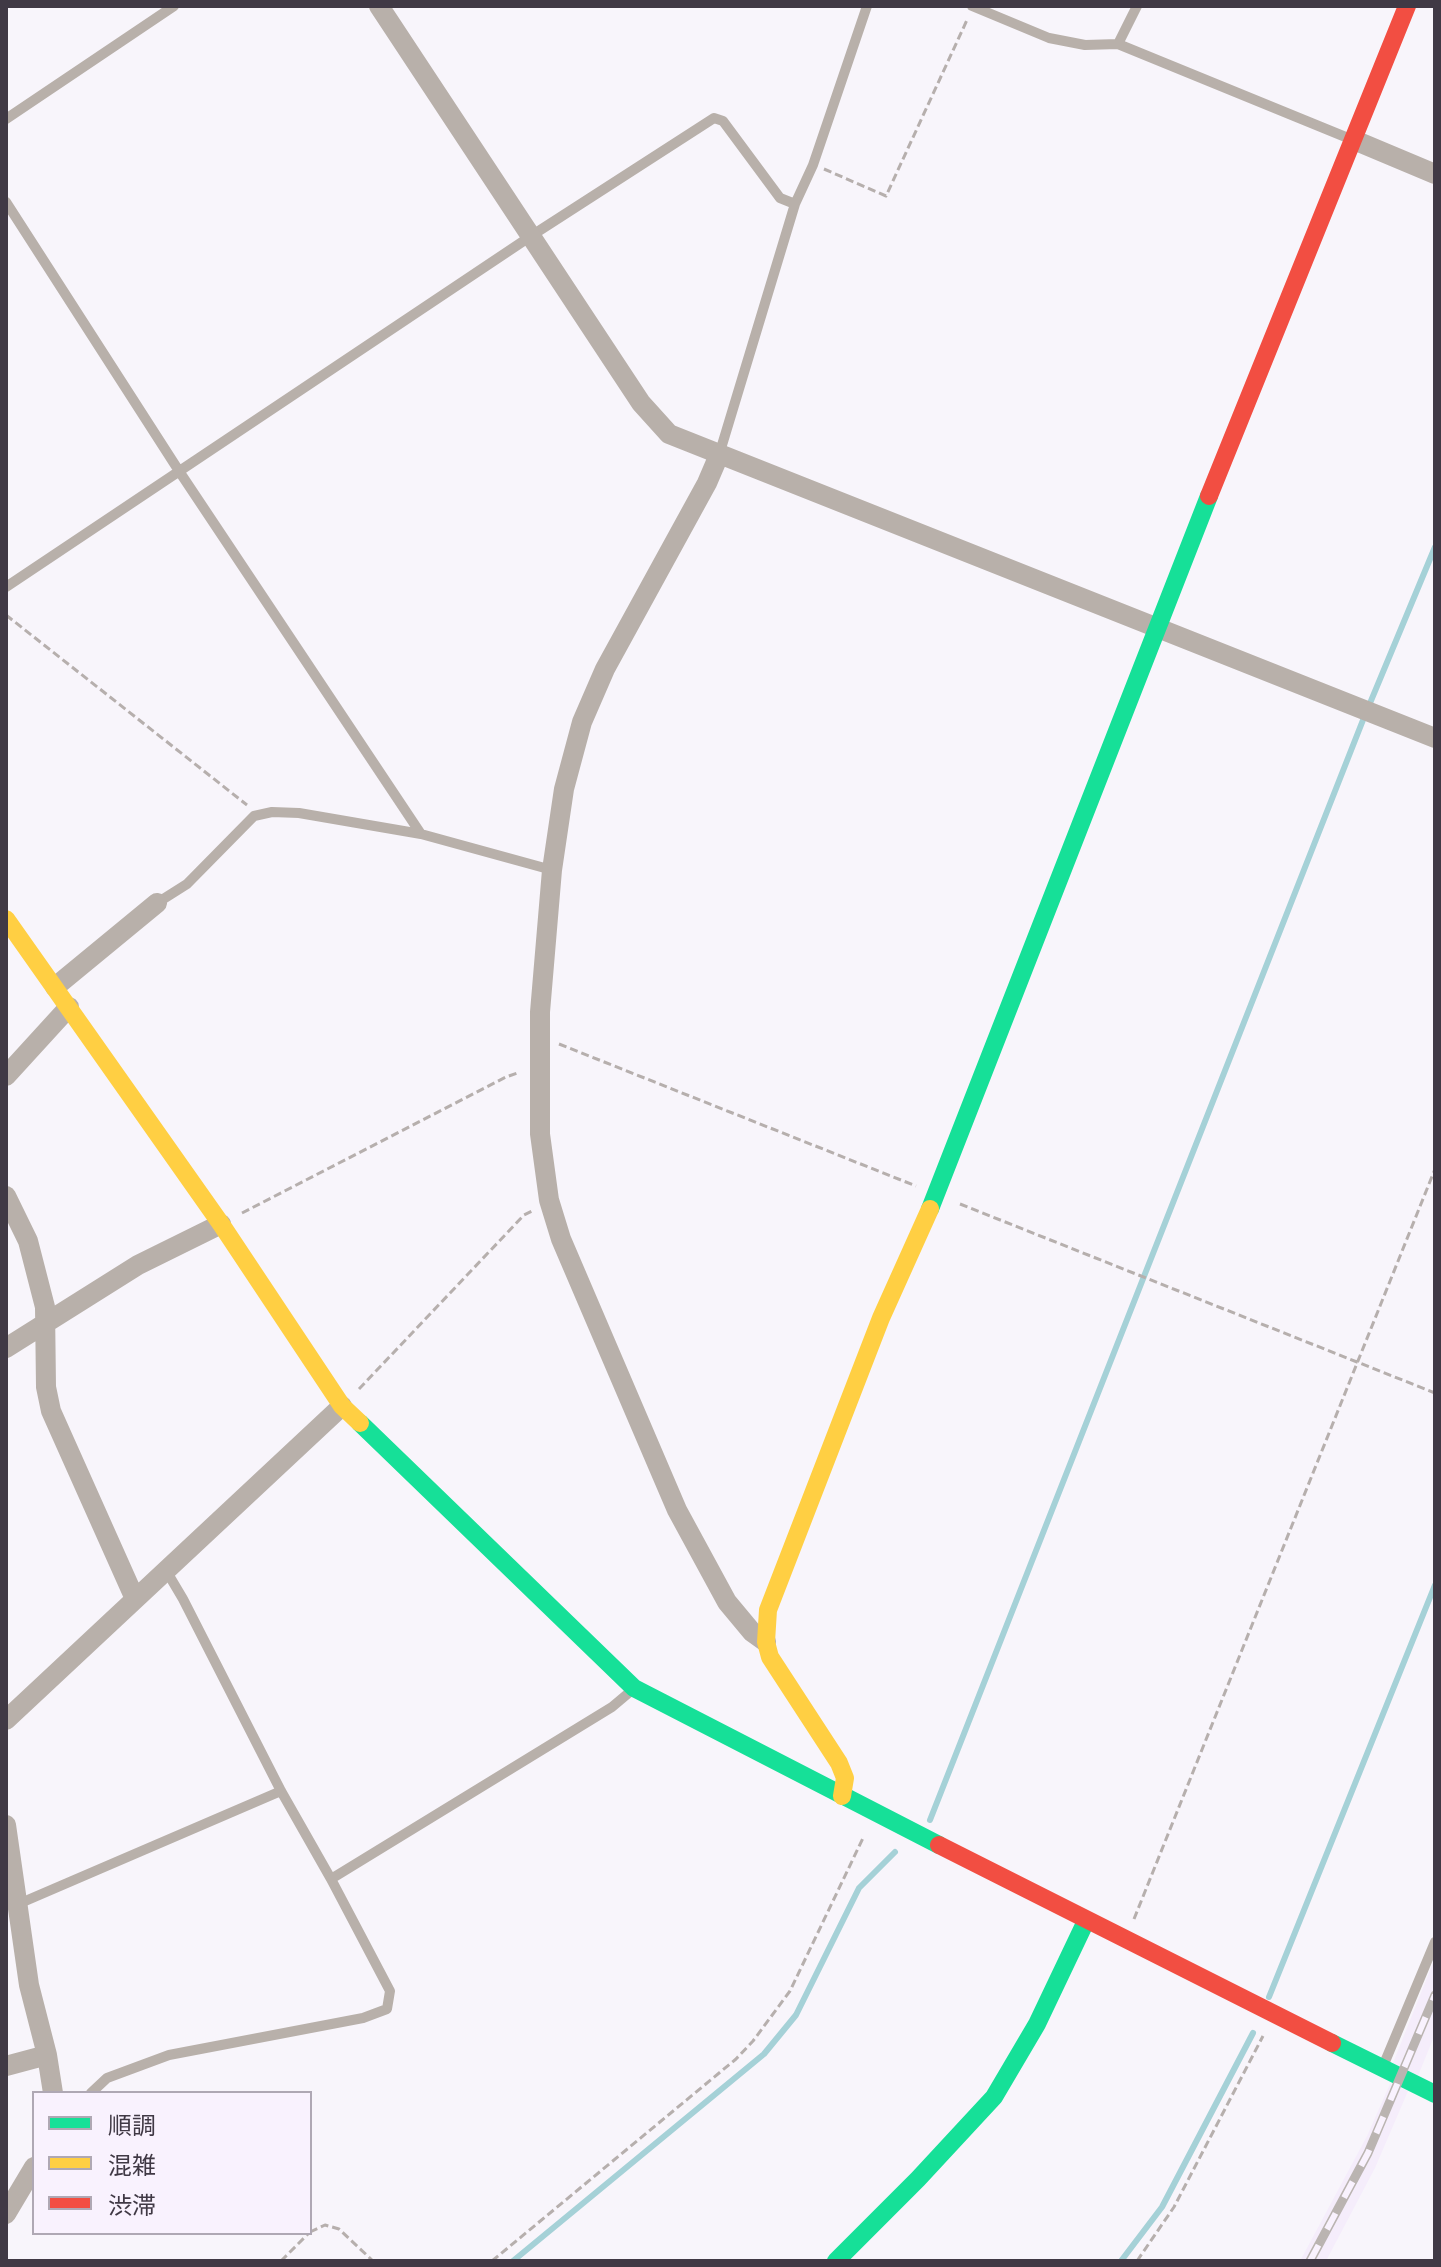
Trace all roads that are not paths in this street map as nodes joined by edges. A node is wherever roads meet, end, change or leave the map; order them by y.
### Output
1 (174, 6) edge
2 (379, 6) edge
3 (867, 6) edge
4 (1137, 6) edge
5 (1407, 6) edge
6 (972, 7) edge
7 (1118, 44) junction
8 (6, 119) edge
9 (1354, 140) junction
10 (1435, 174) edge
11 (6, 202) edge
12 (795, 204) junction
13 (531, 236) junction
14 (719, 455) junction
15 (179, 471) junction
16 (6, 587) edge
17 (1155, 628) junction
18 (1435, 738) edge
19 (421, 834) junction
20 (552, 870) junction
21 (157, 903) joint
22 (6, 919) edge
23 (55, 987) junction
24 (69, 1007) junction
25 (6, 1076) edge
26 (6, 1196) edge
27 (221, 1224) junction
28 (45, 1325) junction
29 (6, 1348) edge
30 (342, 1406) junction
31 (167, 1572) junction
32 (135, 1599) junction
33 (766, 1642) junction
34 (634, 1688) junction
35 (6, 1720) edge
36 (281, 1791) junction
37 (842, 1796) junction
38 (6, 1825) edge
39 (331, 1879) junction
40 (16, 1905) junction
41 (1086, 1921) junction
42 (1435, 1942) edge
43 (47, 2055) junction
44 (6, 2066) edge
45 (1382, 2069) junction
46 (53, 2091) edge
47 (93, 2091) edge
48 (1435, 2094) edge
49 (32, 2170) edge
50 (6, 2214) edge
51 (836, 2261) edge

1 - 8 lane
2 - 13 street
3 - 12 lane
4 - 7 lane
5 - 9 street
6 - 7 lane
7 - 9 lane
9 - 10 street
9 - 17 street
11 - 15 lane
12 - 13 lane
12 - 14 lane
13 - 14 street
13 - 15 lane
14 - 17 street
14 - 20 street
15 - 16 lane
15 - 19 lane
17 - 18 street
17 - 33 street
19 - 20 lane
19 - 21 lane
20 - 33 street
21 - 23 street
22 - 23 street
23 - 24 street
24 - 25 street
24 - 27 street
26 - 28 street
27 - 28 street
27 - 30 street
28 - 29 street
28 - 32 street
30 - 31 street
30 - 34 street
31 - 32 street
31 - 36 lane
32 - 35 street
33 - 37 street
34 - 37 street
34 - 39 lane
36 - 39 lane
36 - 40 lane
37 - 41 street
38 - 40 street
39 - 47 lane
40 - 43 street
41 - 45 street
41 - 51 street
42 - 45 lane
43 - 44 street
43 - 46 street
45 - 48 street
49 - 50 street

